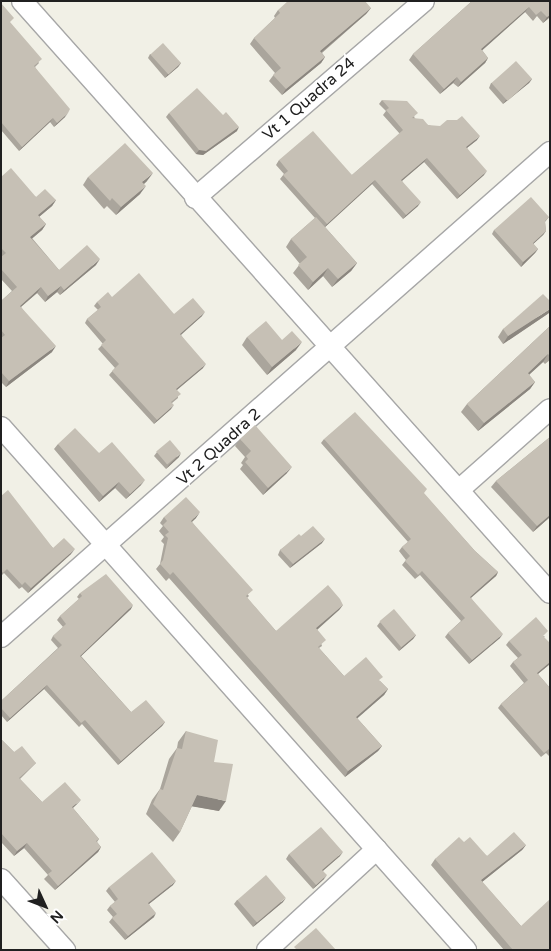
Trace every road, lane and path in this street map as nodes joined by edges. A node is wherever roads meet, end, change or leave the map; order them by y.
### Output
1 (22, 1) edge
2 (424, 1) edge
3 (550, 152) edge
4 (195, 198) junction
5 (331, 347) junction
6 (550, 409) edge
7 (1, 427) edge
8 (460, 489) junction
9 (107, 546) junction
10 (550, 593) edge
11 (1, 637) edge
12 (377, 850) junction
13 (1, 879) edge
14 (65, 950) edge
15 (267, 950) edge
16 (466, 950) edge

1 - 4 street
2 - 4 street, Vt 1 Quadra 24
3 - 5 street, Vt 2 Quadra 2
4 - 5 street
5 - 8 street
5 - 9 street, Vt 2 Quadra 2
6 - 8 street
7 - 9 street
8 - 10 street
9 - 11 street, Vt 2 Quadra 2
9 - 12 street
12 - 15 street
12 - 16 street
13 - 14 street

